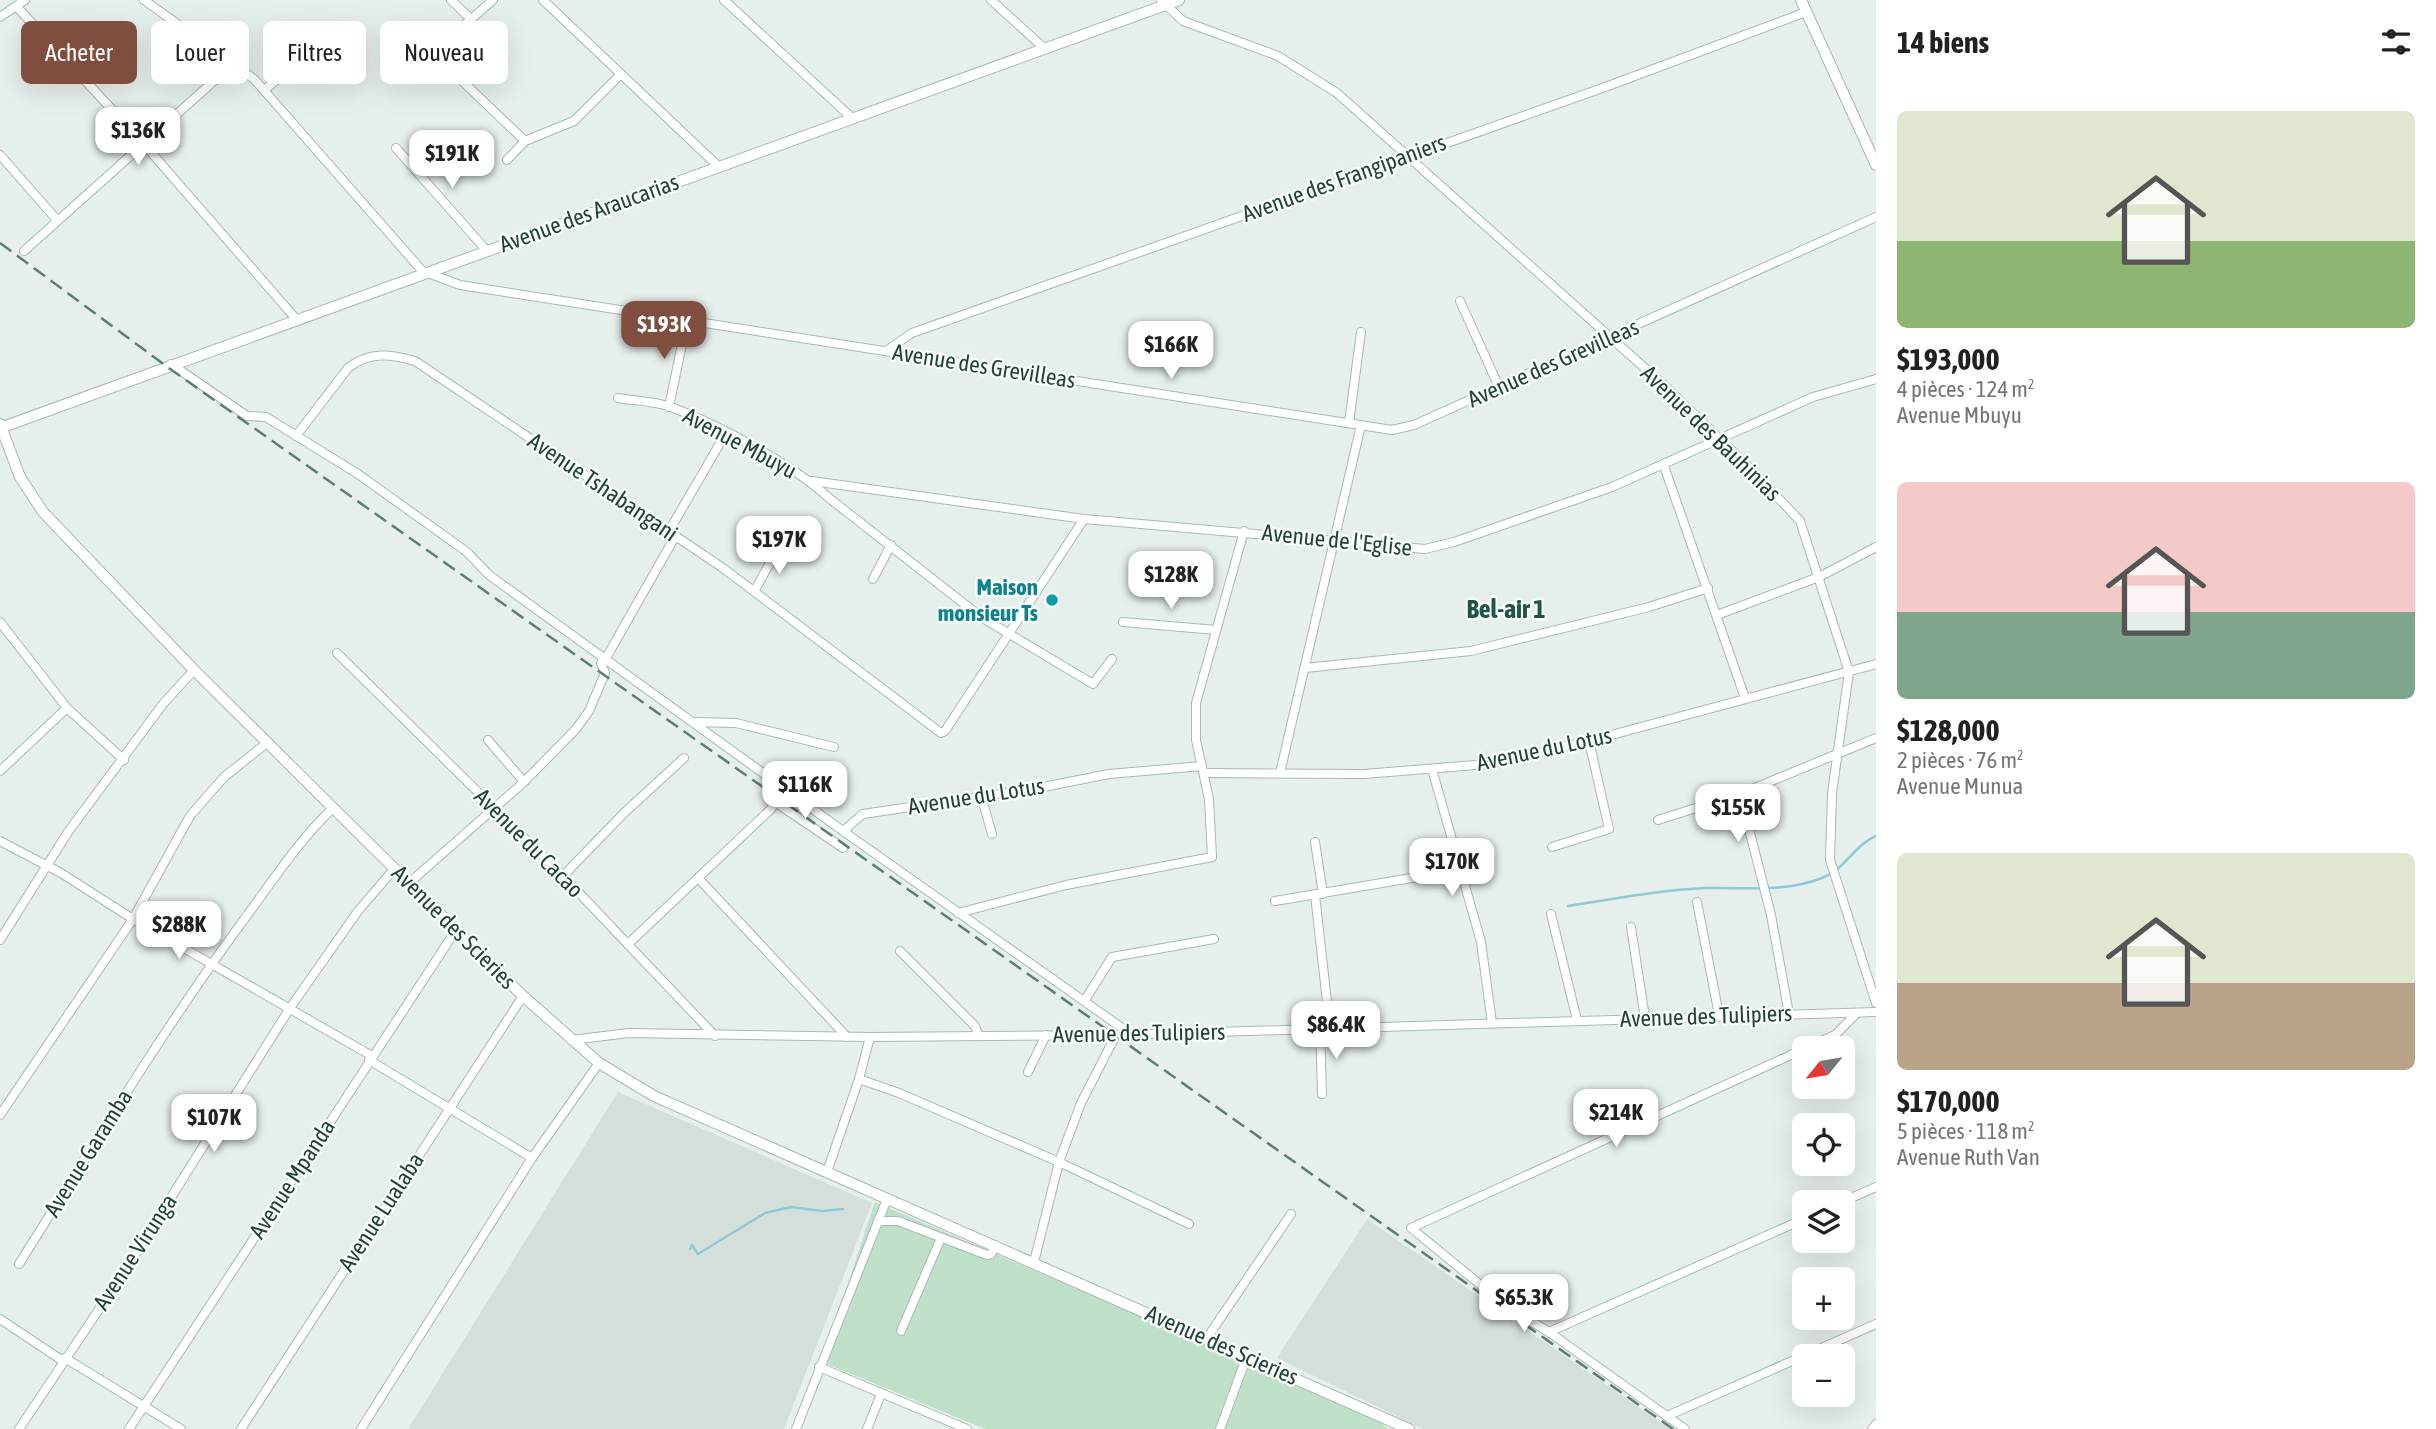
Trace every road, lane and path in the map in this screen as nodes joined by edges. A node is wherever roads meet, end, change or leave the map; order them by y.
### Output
1 (25, 0) edge
2 (144, 0) edge
3 (451, 0) edge
4 (494, 0) edge
5 (543, 0) edge
6 (724, 0) edge
7 (991, 0) edge
8 (1179, 0) edge
9 (1801, 0) edge
10 (1163, 3) edge
11 (16, 6) junction
12 (1806, 12) junction
13 (0, 18) edge
14 (471, 19) junction
15 (174, 21) edge
16 (1045, 49) junction
17 (620, 75) junction
18 (249, 76) edge
19 (210, 84) edge
20 (271, 84) edge
21 (265, 89) junction
22 (852, 118) junction
23 (525, 141) junction
24 (143, 143) junction
25 (396, 148) dead end
26 (440, 149) dead end
27 (0, 155) edge
28 (1405, 156) junction
29 (507, 160) dead end
30 (1876, 165) edge
31 (718, 166) junction
32 (416, 171) junction
33 (1876, 217) edge
34 (57, 220) junction
35 (24, 251) dead end
36 (487, 251) junction
37 (426, 274) junction
38 (1460, 301) dead end
39 (296, 319) junction
40 (687, 320) junction
41 (1362, 332) dead end
42 (1611, 338) junction
43 (887, 351) junction
44 (171, 364) junction
45 (1876, 379) edge
46 (1499, 387) junction
47 (618, 398) dead end
48 (669, 407) junction
49 (1349, 423) junction
50 (1361, 425) junction
51 (1, 427) edge
52 (726, 433) junction
53 (296, 436) junction
54 (1720, 439) junction
55 (1664, 466) junction
56 (812, 481) junction
57 (1084, 519) junction
58 (1244, 531) junction
59 (672, 533) junction
60 (1335, 541) junction
61 (891, 545) junction
62 (1876, 547) edge
63 (778, 548) dead end
64 (1819, 577) junction
65 (873, 579) dead end
66 (1708, 589) junction
67 (755, 590) junction
68 (1717, 615) junction
69 (0, 622) edge
70 (1123, 622) dead end
71 (1216, 630) junction
72 (1010, 636) junction
73 (337, 653) dead end
74 (605, 658) junction
75 (1112, 659) dead end
76 (1876, 664) edge
77 (1305, 668) junction
78 (194, 670) junction
79 (1849, 671) junction
80 (1745, 698) junction
81 (67, 708) junction
82 (693, 722) junction
83 (1876, 738) edge
84 (488, 740) dead end
85 (1589, 741) junction
86 (268, 742) junction
87 (834, 747) dead end
88 (1836, 754) junction
89 (684, 758) dead end
90 (124, 760) junction
91 (1432, 769) junction
92 (1203, 770) junction
93 (0, 771) edge
94 (1280, 773) junction
95 (524, 782) junction
96 (783, 788) junction
97 (1740, 794) junction
98 (981, 795) junction
99 (775, 802) junction
100 (494, 807) junction
101 (333, 808) junction
102 (1658, 820) dead end
103 (843, 831) junction
104 (992, 834) dead end
105 (0, 841) edge
106 (1315, 842) dead end
107 (1552, 846) dead end
108 (843, 848) dead end
109 (47, 865) junction
110 (395, 868) junction
111 (1459, 870) junction
112 (563, 876) junction
113 (698, 878) junction
114 (409, 883) junction
115 (1319, 894) junction
116 (1275, 901) dead end
117 (1697, 902) dead end
118 (958, 913) junction
119 (1551, 914) dead end
120 (133, 919) junction
121 (1631, 927) dead end
122 (456, 930) junction
123 (1214, 939) dead end
124 (0, 940) edge
125 (628, 944) junction
126 (900, 951) dead end
127 (212, 963) junction
128 (523, 996) junction
129 (1085, 1000) junction
130 (1876, 1003) edge
131 (290, 1008) junction
132 (1876, 1012) edge
133 (1857, 1013) junction
134 (1789, 1014) junction
135 (1719, 1015) junction
136 (1645, 1018) junction
137 (1577, 1020) junction
138 (1492, 1023) junction
139 (1325, 1028) junction
140 (1045, 1035) junction
141 (1116, 1035) junction
142 (1132, 1035) junction
143 (715, 1036) junction
144 (979, 1036) junction
145 (1829, 1036) edge
146 (847, 1037) junction
147 (870, 1037) junction
148 (570, 1040) junction
149 (1792, 1054) edge
150 (370, 1058) junction
151 (599, 1063) junction
152 (1028, 1072) dead end
153 (859, 1079) junction
154 (1322, 1094) dead end
155 (450, 1107) junction
156 (0, 1115) edge
157 (533, 1158) junction
158 (1059, 1162) junction
159 (827, 1172) junction
160 (1876, 1187) edge
161 (1855, 1196) edge
162 (887, 1199) junction
163 (1291, 1214) dead end
164 (878, 1220) junction
165 (1189, 1224) dead end
166 (1792, 1224) edge
167 (941, 1238) junction
168 (996, 1245) junction
169 (1034, 1262) junction
170 (19, 1264) dead end
171 (0, 1319) edge
172 (1876, 1324) edge
173 (901, 1331) dead end
174 (1549, 1332) junction
175 (1207, 1338) junction
176 (1247, 1356) junction
177 (64, 1360) junction
178 (819, 1367) junction
179 (881, 1394) junction
180 (144, 1406) junction
181 (1667, 1416) junction
182 (1876, 1424) edge
183 (944, 1425) edge
184 (19, 1429) edge
185 (129, 1429) edge
186 (181, 1429) edge
187 (241, 1429) edge
188 (361, 1429) edge
189 (796, 1429) edge
190 (867, 1429) edge
191 (967, 1429) edge
192 (1220, 1429) edge
193 (1409, 1429) edge
194 (1685, 1429) edge
195 (1872, 1429) edge

1 - 11 street
2 - 15 street
3 - 14 street
4 - 14 street
5 - 17 street
6 - 22 street
7 - 16 street
8 - 10 street, Avenue des Araucarias
9 - 12 street
10 - 16 street, Avenue des Araucarias
10 - 28 street, Avenue des Bauhinias
11 - 13 street
11 - 24 street
12 - 28 street, Avenue des Frangipaniers
12 - 30 street
14 - 23 street
16 - 22 street, Avenue des Araucarias
17 - 23 street
17 - 31 street
18 - 21 street
19 - 24 street
20 - 21 street
21 - 37 street
22 - 31 street, Avenue des Araucarias
23 - 29 street
24 - 34 street
24 - 39 street
25 - 32 street
26 - 32 street
27 - 34 street
28 - 42 street, Avenue des Bauhinias
28 - 43 street, Avenue des Frangipaniers
31 - 36 street, Avenue des Araucarias
32 - 36 street
33 - 42 street, Avenue des Grevilleas
34 - 35 street
36 - 37 street, Avenue des Araucarias
37 - 39 street, Avenue des Araucarias
37 - 40 street, Avenue des Grevilleas
38 - 46 street
39 - 44 street, Avenue des Araucarias
40 - 43 street, Avenue des Grevilleas
40 - 48 street, Avenue Mbuyu
41 - 49 street
42 - 46 street, Avenue des Grevilleas
42 - 54 street, Avenue des Bauhinias
43 - 49 street, Avenue des Grevilleas
44 - 51 street, Avenue des Araucarias
44 - 53 street
45 - 54 street, Avenue de l'Eglise
46 - 50 street, Avenue des Grevilleas
47 - 48 street
48 - 52 street, Avenue Mbuyu
49 - 50 street, Avenue des Grevilleas
50 - 60 street
51 - 78 street, Avenue des Scieries
52 - 56 street, Avenue Mbuyu
52 - 59 street
53 - 59 street, Avenue Tshabangani
53 - 74 street
54 - 55 street, Avenue de l'Eglise
54 - 64 street, Avenue des Bauhinias
55 - 60 street, Avenue de l'Eglise
55 - 66 street
56 - 57 street, Avenue de l'Eglise
56 - 61 street, Avenue Mbuyu
57 - 58 street, Avenue de l'Eglise
57 - 72 street, Avenue Tshabangani
58 - 60 street, Avenue de l'Eglise
58 - 71 street
59 - 67 street, Avenue Tshabangani
59 - 74 street
60 - 77 street
61 - 65 street
61 - 72 street, Avenue Mbuyu
62 - 64 street
63 - 67 street
64 - 68 street
64 - 79 street, Avenue des Bauhinias
66 - 68 street
66 - 77 street
67 - 72 street, Avenue Tshabangani
68 - 80 street
69 - 81 street
70 - 71 street
71 - 92 street
72 - 75 street, Avenue Mbuyu
73 - 100 street, Avenue du Cacao
74 - 82 street
74 - 95 street
76 - 79 street, Avenue du Lotus
77 - 94 street
78 - 86 street, Avenue des Scieries
78 - 90 street
79 - 80 street, Avenue du Lotus
79 - 88 street, Avenue des Bauhinias
80 - 85 street, Avenue du Lotus
81 - 90 street
81 - 93 street
82 - 87 street
82 - 96 street
83 - 88 street
84 - 95 street
85 - 91 street, Avenue du Lotus
85 - 107 street
86 - 101 street, Avenue des Scieries
86 - 120 street
88 - 97 street
88 - 130 street, Avenue des Bauhinias
89 - 112 street
90 - 109 street
91 - 94 street, Avenue du Lotus
91 - 111 street
92 - 94 street, Avenue du Lotus
92 - 98 street, Avenue du Lotus
92 - 118 street
95 - 100 street
96 - 99 street
96 - 103 street
97 - 102 street
97 - 134 street
98 - 103 street, Avenue du Lotus
98 - 104 street
99 - 108 street
99 - 113 street
100 - 112 street, Avenue du Cacao
100 - 114 street
101 - 110 street, Avenue des Scieries
101 - 127 street, Avenue Garamba
103 - 118 street
105 - 109 street
106 - 115 street
109 - 120 street
109 - 124 street
110 - 114 street, Avenue des Scieries
110 - 131 street, Avenue Virunga
111 - 115 street
111 - 138 street
112 - 125 street, Avenue du Cacao
113 - 125 street
113 - 146 street
114 - 122 street, Avenue des Scieries
115 - 116 street
115 - 139 street
117 - 135 street
118 - 129 street
119 - 137 street
120 - 127 street
120 - 156 street
121 - 136 street
122 - 128 street, Avenue des Scieries
122 - 150 street, Avenue Mpanda
123 - 129 street
125 - 143 street, Avenue du Cacao
126 - 144 street
127 - 131 street
127 - 170 street, Avenue Garamba
128 - 148 street, Avenue des Scieries
128 - 155 street, Avenue Lualaba
129 - 142 street
131 - 150 street
131 - 177 street, Avenue Virunga
132 - 133 street, Avenue des Tulipiers
133 - 134 street, Avenue des Tulipiers
133 - 145 street
134 - 135 street, Avenue des Tulipiers
135 - 136 street, Avenue des Tulipiers
136 - 137 street, Avenue des Tulipiers
137 - 138 street, Avenue des Tulipiers
138 - 139 street, Avenue des Tulipiers
139 - 142 street, Avenue des Tulipiers
139 - 154 street
140 - 141 street, Avenue des Tulipiers
140 - 144 street, Avenue des Tulipiers
140 - 152 street
141 - 142 street, Avenue des Tulipiers
141 - 158 street
143 - 146 street, Avenue des Tulipiers
143 - 148 street, Avenue des Tulipiers
144 - 147 street, Avenue des Tulipiers
146 - 147 street, Avenue des Tulipiers
147 - 153 street
148 - 151 street, Avenue des Scieries
149 - 174 street
150 - 155 street
150 - 180 street, Avenue Mpanda
151 - 157 street
151 - 159 street, Avenue des Scieries
153 - 158 street
153 - 159 street
155 - 157 street
155 - 187 street, Avenue Lualaba
157 - 188 street
158 - 165 street
158 - 169 street
159 - 162 street, Avenue des Scieries
160 - 161 street
162 - 164 street
162 - 168 street, Avenue des Scieries
163 - 175 street
164 - 167 street
164 - 178 street
166 - 174 street
167 - 168 street
167 - 173 street
168 - 169 street, Avenue des Scieries
169 - 175 street, Avenue des Scieries
171 - 177 street
172 - 181 street
174 - 181 street
175 - 176 street, Avenue des Scieries
176 - 192 street
176 - 193 street, Avenue des Scieries
177 - 180 street
177 - 184 street, Avenue Virunga
178 - 179 street
178 - 189 street
179 - 183 street
179 - 190 street
180 - 185 street, Avenue Mpanda
180 - 186 street
181 - 194 street
182 - 195 street
183 - 191 street

